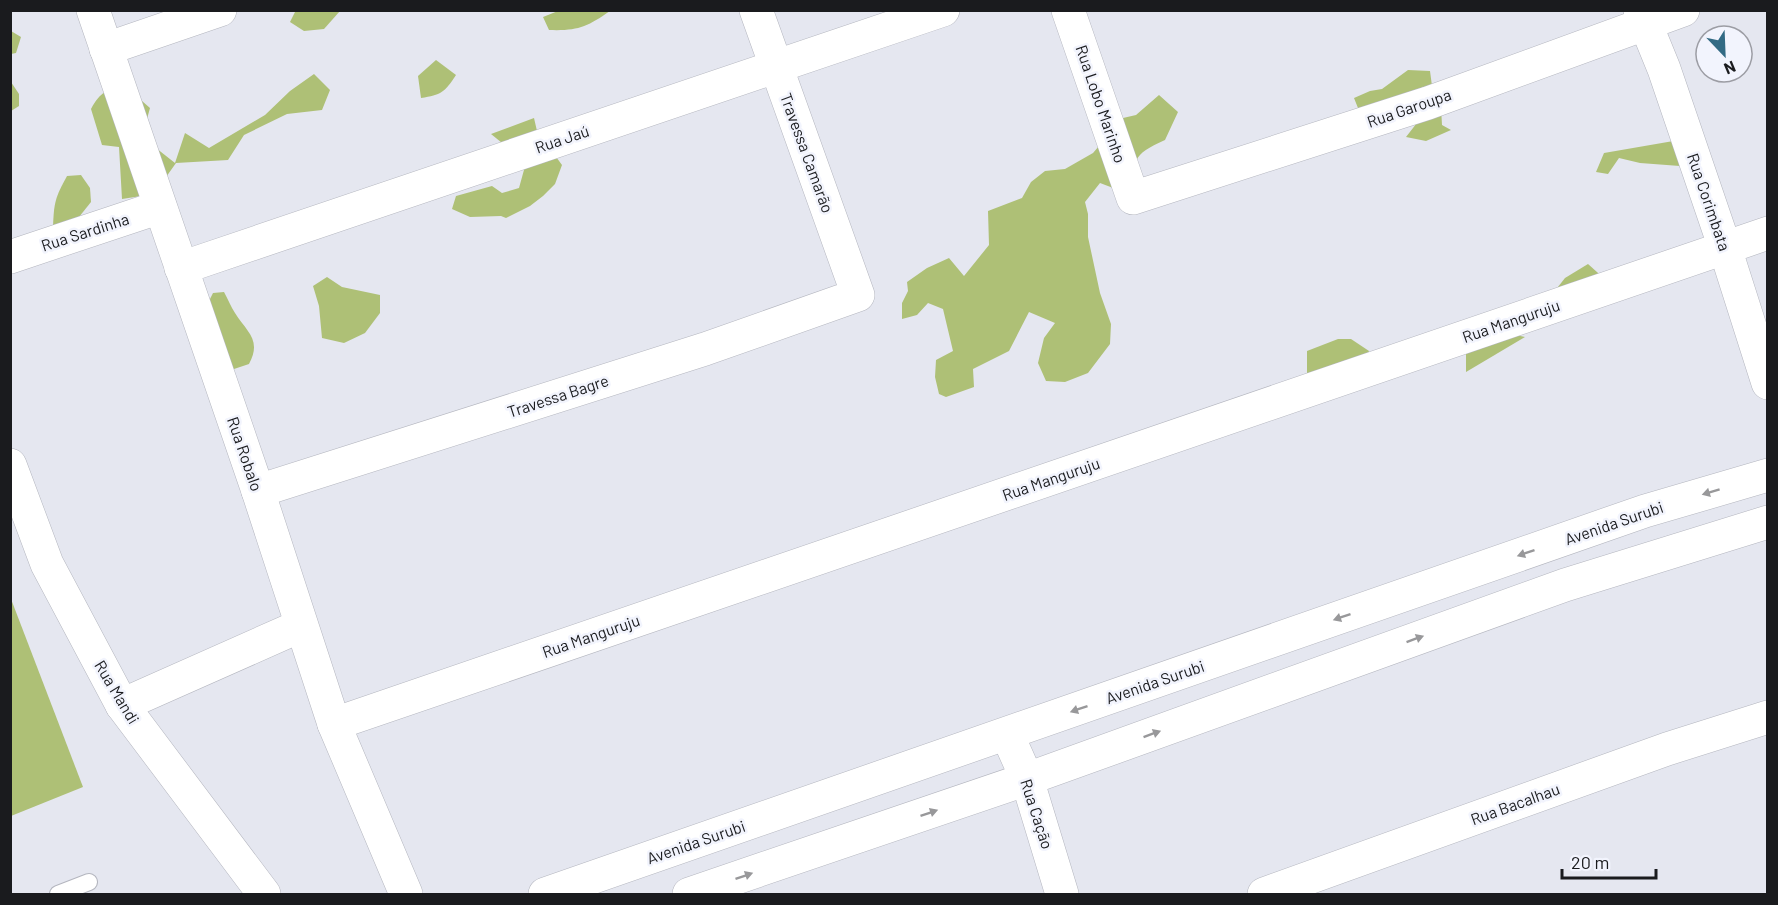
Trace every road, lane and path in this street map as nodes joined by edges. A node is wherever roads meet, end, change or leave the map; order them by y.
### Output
1 (93, 10) edge
2 (220, 10) edge
3 (756, 10) edge
4 (943, 10) edge
5 (1068, 10) edge
6 (1683, 10) edge
7 (1643, 17) edge
8 (106, 48) junction
9 (775, 66) junction
10 (1133, 198) joint
11 (160, 207) junction
12 (1767, 233) edge
13 (1725, 248) junction
14 (10, 257) edge
15 (181, 268) junction
16 (858, 296) joint
17 (1767, 383) edge
18 (10, 465) edge
19 (1767, 475) edge
20 (258, 491) junction
21 (1767, 522) edge
22 (300, 626) junction
23 (122, 705) junction
24 (1767, 717) edge
25 (334, 724) junction
26 (1006, 734) junction
27 (1027, 779) junction
28 (88, 882) dead end
29 (58, 894) edge
30 (264, 894) edge
31 (405, 894) edge
32 (545, 894) edge
33 (689, 894) edge
34 (1062, 894) edge
35 (1264, 894) edge

1 - 8 street, Rua Robalo
2 - 8 street
3 - 9 street, Travessa Camarão
4 - 9 street, Rua Jaú
5 - 10 street, Rua Lobo Marinho
6 - 7 street, Rua Garoupa
7 - 10 street, Rua Garoupa
7 - 13 street, Rua Corimbata
8 - 11 street, Rua Robalo
9 - 15 street, Rua Jaú
9 - 16 street, Travessa Camarão
11 - 14 street, Rua Sardinha
11 - 15 street, Rua Robalo
12 - 13 street, Rua Manguruju
13 - 17 street, Rua Corimbata
13 - 25 street, Rua Manguruju
15 - 20 street, Rua Robalo
16 - 20 street, Travessa Bagre
18 - 23 street, Rua Mandi
19 -> 26 street, Avenida Surubi
20 - 22 street, Rua Robalo
27 -> 21 street
22 - 23 street
22 - 25 street, Rua Robalo
23 - 30 street, Rua Mandi
24 - 35 street, Rua Bacalhau
25 - 31 street, Rua Robalo
26 - 27 street, Rua Cação
26 - 32 street, Avenida Surubi
33 -> 27 street
27 - 34 street, Rua Cação
28 - 29 lane

